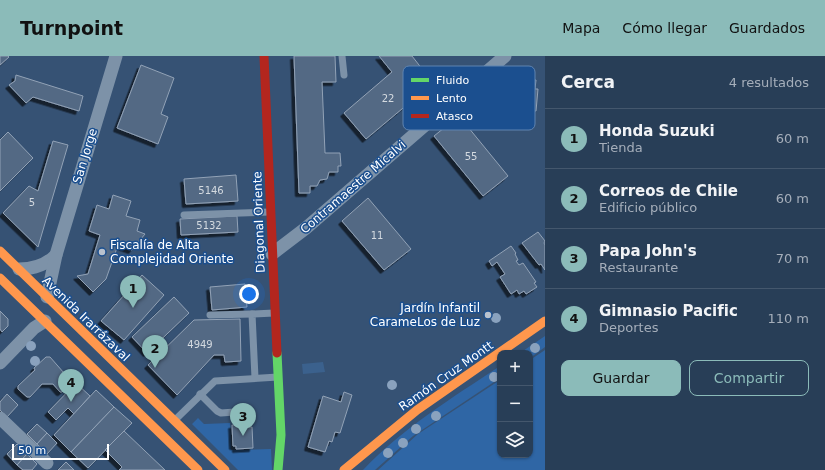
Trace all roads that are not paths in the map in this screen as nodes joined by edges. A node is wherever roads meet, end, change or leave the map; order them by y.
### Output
1 (116, 56) edge
2 (264, 56) edge
3 (342, 56) edge
4 (505, 56) edge
5 (493, 66) edge
6 (344, 75) dead end
7 (419, 130) edge
8 (270, 212) junction
9 (184, 215) dead end
10 (0, 251) edge
11 (272, 254) junction
12 (56, 255) junction
13 (19, 269) junction
14 (0, 278) edge
15 (47, 298) junction
16 (275, 313) junction
17 (252, 314) junction
18 (210, 316) dead end
19 (71, 320) junction
20 (45, 321) junction
21 (545, 321) edge
22 (0, 363) edge
23 (278, 377) junction
24 (255, 378) junction
25 (200, 394) junction
26 (249, 411) dead end
27 (0, 418) edge
28 (174, 421) junction
29 (281, 435) junction
30 (364, 455) junction
31 (288, 458) dead end
32 (47, 463) dead end
33 (198, 470) edge
34 (225, 470) edge
35 (278, 470) edge
36 (344, 470) edge
37 (352, 470) edge

1 - 12 street, San Jorge
2 - 8 main road, Diagonal Oriente
3 - 6 lane
4 - 5 street, Contramaestre Micalvi
7 - 11 street, Contramaestre Micalvi
8 - 9 lane
8 - 11 main road, Diagonal Oriente
10 - 13 main road, Avenida Irarrázaval
11 - 16 main road, Diagonal Oriente
12 - 13 street
12 - 15 street, San Jorge
13 - 15 main road, Avenida Irarrázaval
14 - 20 main road
15 - 19 main road, Avenida Irarrázaval
16 - 17 lane
16 - 23 main road, Diagonal Oriente
17 - 18 lane
17 - 24 lane
19 - 20 main road
19 - 28 main road, Avenida Irarrázaval
20 - 22 street
20 - 33 main road
21 - 30 main road, Ramón Cruz Montt
23 - 24 lane
23 - 29 main road, Diagonal Oriente
24 - 25 lane
25 - 26 lane
25 - 28 lane
27 - 32 street
28 - 34 main road, Avenida Irarrázaval
29 - 31 main road, Diagonal Oriente
29 - 35 main road, Diagonal Oriente
30 - 36 main road, Ramón Cruz Montt
30 - 37 main road, Ramón Cruz Montt

